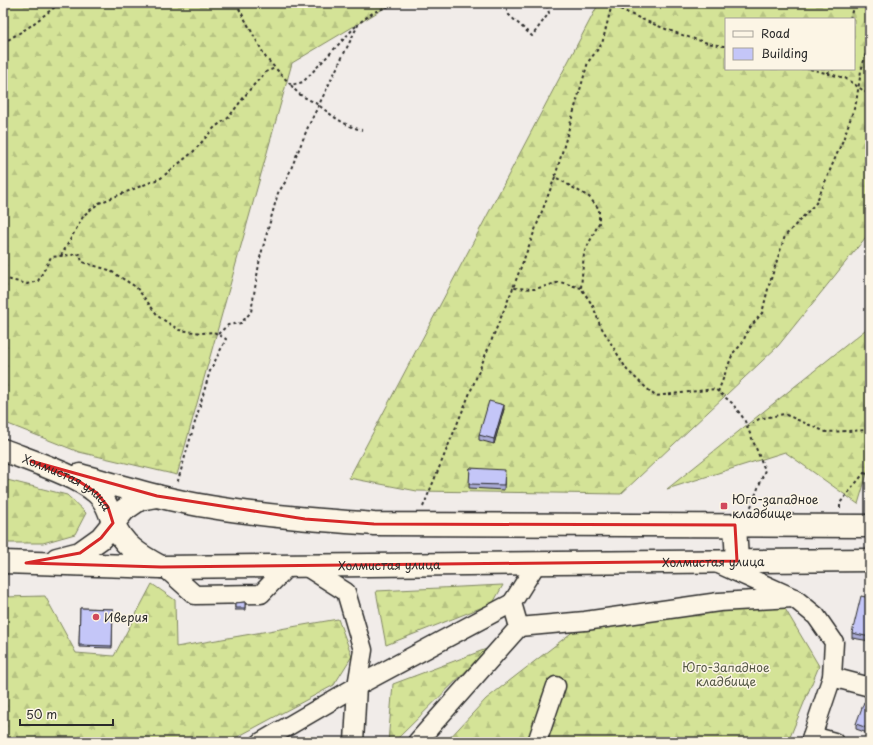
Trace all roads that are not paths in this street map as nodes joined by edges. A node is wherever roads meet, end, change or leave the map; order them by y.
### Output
1 (3, 450) edge
2 (31, 461) junction
3 (165, 498) junction
4 (113, 523) junction
5 (739, 526) junction
6 (870, 526) edge
7 (870, 560) edge
8 (712, 561) junction
9 (737, 561) junction
10 (3, 562) edge
11 (26, 563) junction
12 (537, 563) junction
13 (297, 566) junction
14 (162, 567) junction
15 (794, 598) junction
16 (512, 603) junction
17 (519, 627) junction
18 (832, 677) junction
19 (357, 686) junction
20 (556, 686) dead end
21 (870, 687) edge
22 (811, 739) edge
23 (261, 742) edge
24 (354, 742) edge
25 (417, 742) edge
26 (538, 742) edge
27 (834, 742) edge

1 - 2 main road
2 - 3 main road, Холмистая улица
2 - 4 main road, Холмистая улица
3 - 4 main road
3 - 5 main road, Холмистая улица
4 - 11 main road
4 - 14 main road, Холмистая улица
5 - 6 main road, Холмистая улица
5 - 9 main road
7 - 9 main road, Холмистая улица
8 - 9 main road, Холмистая улица
8 - 12 main road, Холмистая улица
8 - 15 lane
10 - 11 main road
11 - 14 main road
12 - 13 main road, Холмистая улица
12 - 16 lane
13 - 14 main road, Холмистая улица
13 - 19 lane
15 - 17 lane
15 - 18 lane
16 - 17 lane
16 - 19 lane
17 - 25 lane
18 - 21 lane
18 - 22 lane
19 - 23 lane
19 - 24 lane
20 - 26 lane
22 - 27 lane

